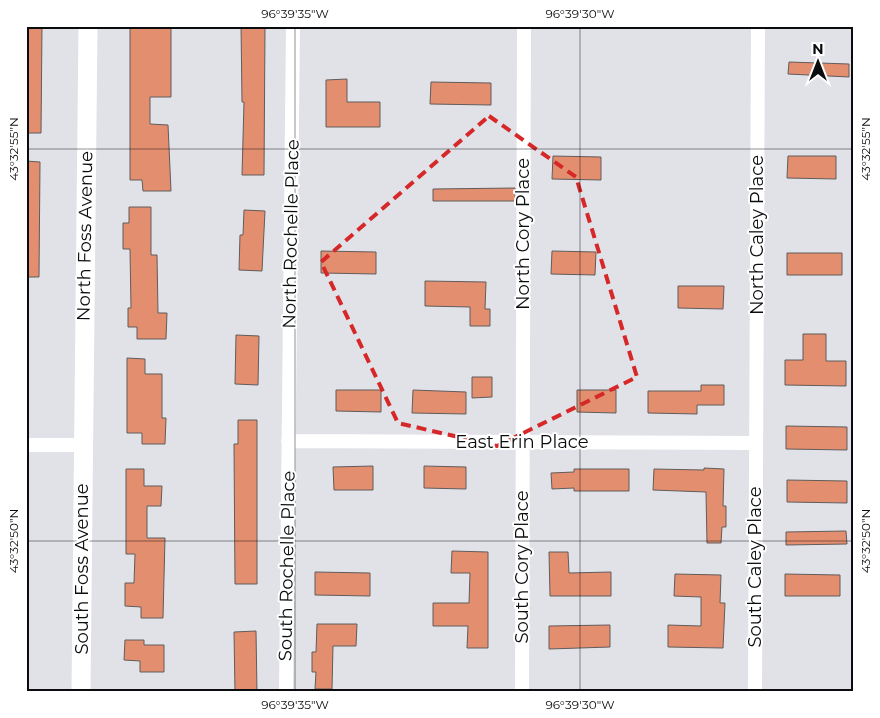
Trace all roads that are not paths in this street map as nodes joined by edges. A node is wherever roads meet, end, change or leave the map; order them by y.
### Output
1 (88, 26) edge
2 (293, 26) edge
3 (524, 26) edge
4 (758, 26) edge
5 (288, 441) junction
6 (522, 443) junction
7 (756, 443) junction
8 (26, 445) edge
9 (83, 445) junction
10 (81, 692) edge
11 (286, 692) edge
12 (522, 692) edge
13 (755, 692) edge

1 - 9 street, North Foss Avenue
2 - 5 street, North Rochelle Place
3 - 6 street, North Cory Place
4 - 7 street, North Caley Place
5 - 6 street, East Erin Place
5 - 11 street, South Rochelle Place
6 - 7 street, East Erin Place
6 - 12 street, South Cory Place
7 - 13 street, South Caley Place
8 - 9 street
9 - 10 street, South Foss Avenue

